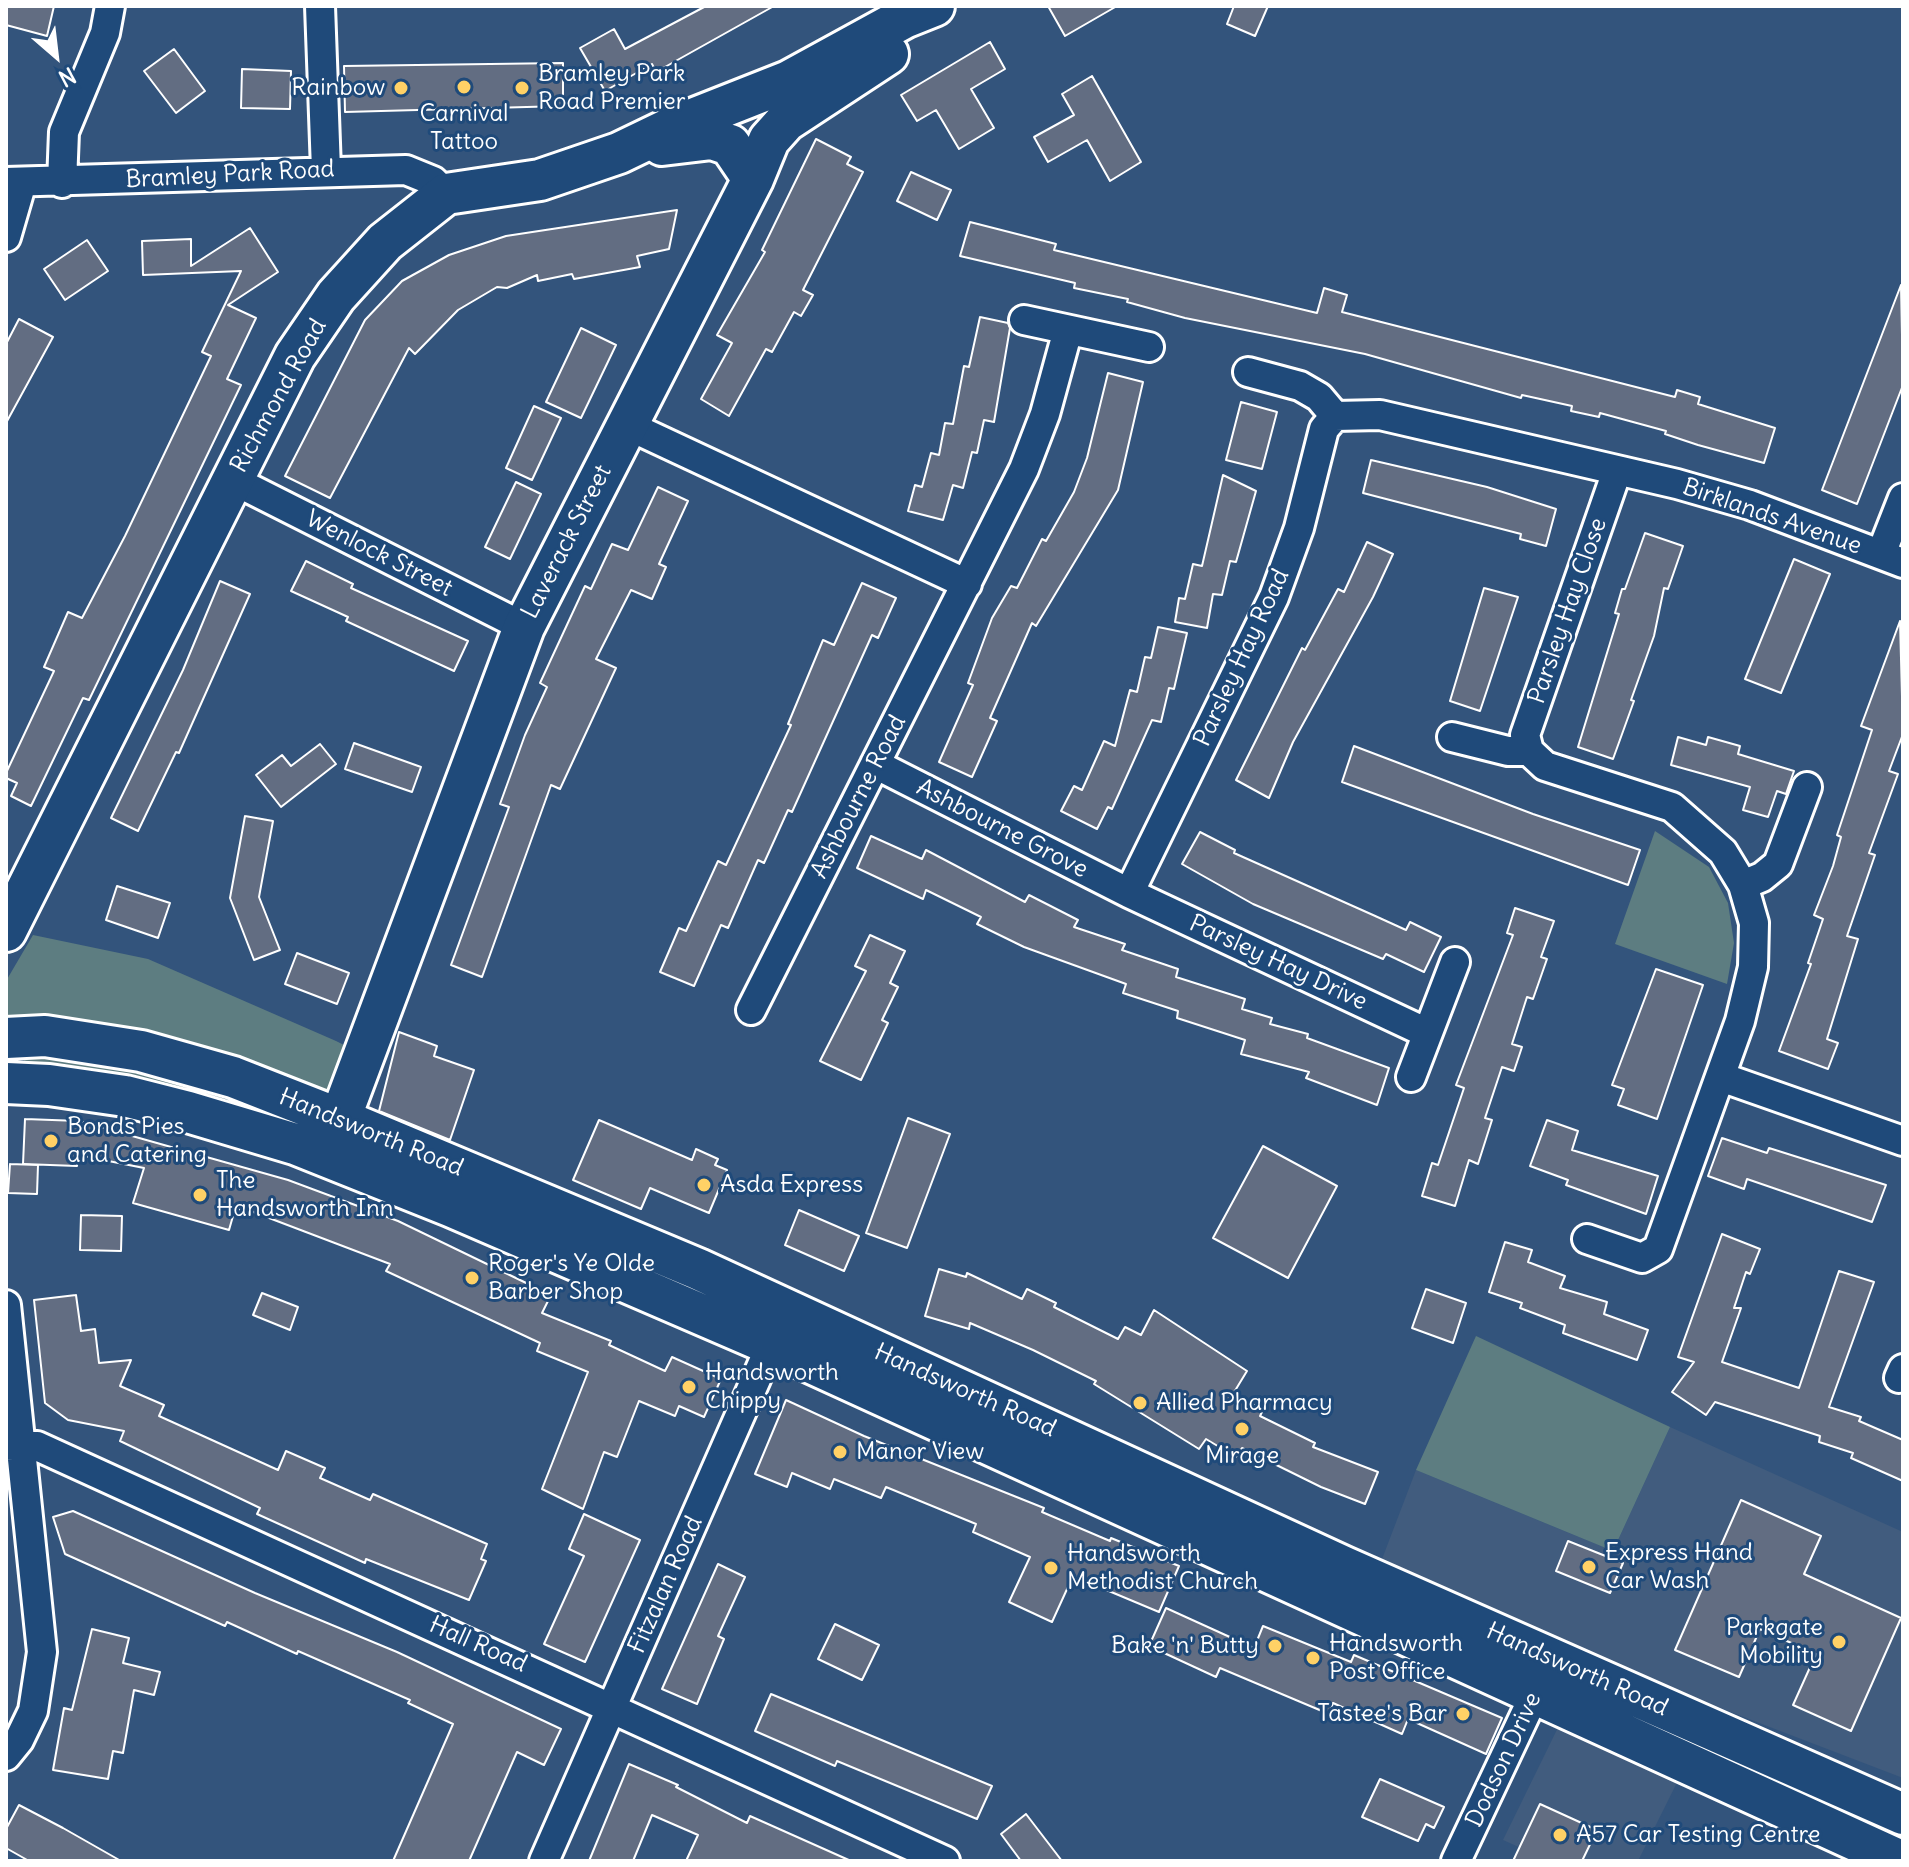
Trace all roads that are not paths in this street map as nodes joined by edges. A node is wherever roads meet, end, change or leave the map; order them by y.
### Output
1 (110, 6) edge
2 (320, 6) edge
3 (934, 6) edge
4 (946, 6) edge
5 (619, 153) junction
6 (326, 170) junction
7 (753, 179) junction
8 (14, 182) edge
9 (62, 183) junction
10 (446, 194) junction
11 (6, 237) edge
12 (1024, 320) dead end
13 (1068, 330) junction
14 (1149, 347) dead end
15 (1248, 372) dead end
16 (1335, 416) junction
17 (627, 425) junction
18 (1617, 471) junction
19 (233, 480) junction
20 (1903, 498) edge
21 (1892, 559) edge
22 (967, 584) junction
23 (524, 627) junction
24 (1452, 737) dead end
25 (1529, 751) junction
26 (875, 764) junction
27 (1807, 787) dead end
28 (1743, 885) junction
29 (1129, 893) junction
30 (6, 931) edge
31 (1455, 962) dead end
32 (751, 1010) dead end
33 (1427, 1033) junction
34 (6, 1038) edge
35 (1411, 1077) dead end
36 (1721, 1077) junction
37 (10, 1080) edge
38 (340, 1119) junction
39 (1903, 1141) edge
40 (295, 1144) junction
41 (1587, 1239) dead end
42 (6, 1305) edge
43 (778, 1327) junction
44 (13, 1445) edge
45 (1543, 1675) junction
46 (612, 1707) junction
47 (6, 1756) edge
48 (1903, 1814) edge
49 (544, 1861) edge
50 (945, 1861) edge
51 (1456, 1861) edge
52 (1901, 1861) edge

1 - 9 street
2 - 6 street
3 - 5 main road, Richmond Road
4 - 7 main road, Laverack Street
5 - 7 main road
5 - 10 main road, Richmond Road
6 - 9 street, Bramley Park Road
6 - 10 street, Bramley Park Road
7 - 17 main road, Laverack Street
8 - 9 street, Bramley Park Road
8 - 11 street
10 - 19 main road, Richmond Road
12 - 13 street
13 - 14 street
13 - 22 street, Ashbourne Road
15 - 16 street
16 - 18 street
16 - 29 street, Parsley Hay Road
17 - 22 street
17 - 23 main road, Laverack Street
18 - 21 street, Birklands Avenue
18 - 25 street, Parsley Hay Close
19 - 23 street, Wenlock Street
19 - 30 main road, Richmond Road
20 - 21 street, Birklands Avenue
22 - 26 street, Ashbourne Road
23 - 38 main road, Laverack Street
24 - 25 street
25 - 28 street
26 - 29 street, Ashbourne Grove
26 - 32 street, Ashbourne Road
27 - 28 street
28 - 36 street
29 - 33 street, Parsley Hay Drive
31 - 33 street
33 - 35 street
34 - 38 main road, Handsworth Road
36 - 39 street
36 - 41 street
37 - 40 main road, Handsworth Road
38 - 40 main road
38 - 43 main road, Handsworth Road
40 - 43 main road, Handsworth Road
42 - 44 street
43 - 45 main road, Handsworth Road
43 - 46 street, Fitzalan Road
44 - 46 street, Hall Road
44 - 47 street
45 - 48 main road, Handsworth Road
45 - 51 street, Dodson Drive
45 - 52 main road, Handsworth Road
46 - 49 street, Fitzalan Road
46 - 50 street, Hall Road

